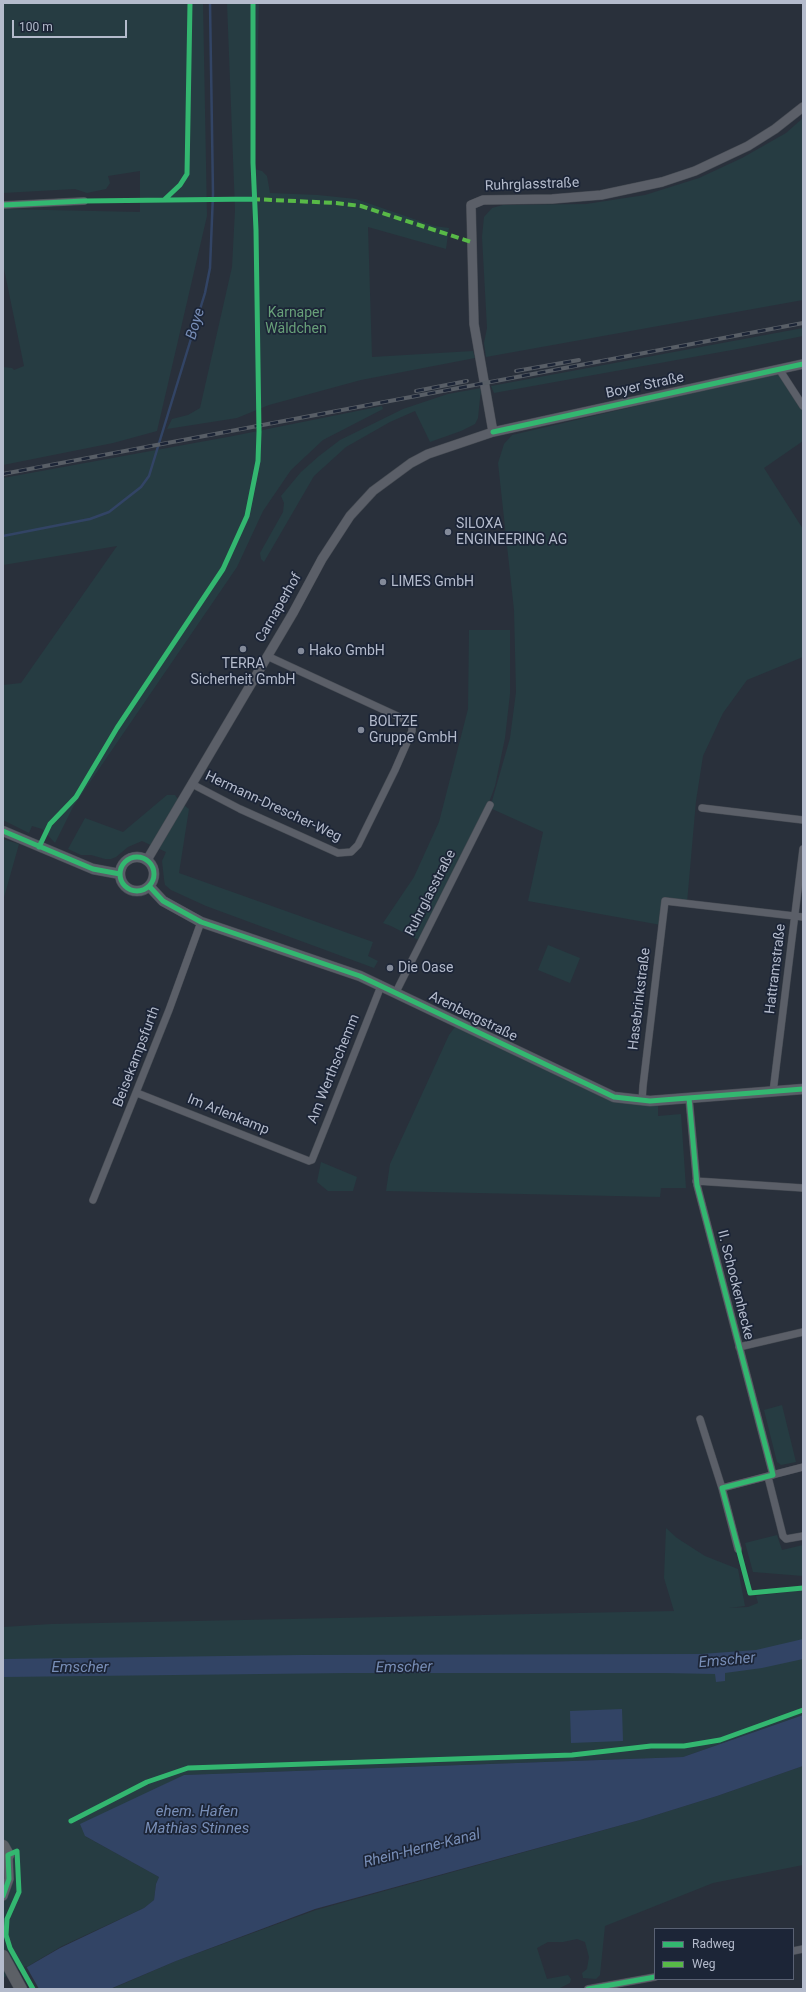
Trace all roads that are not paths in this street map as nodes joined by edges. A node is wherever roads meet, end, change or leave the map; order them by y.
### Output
1 (803, 107) edge
2 (84, 201) dead end
3 (3, 205) edge
4 (803, 364) edge
5 (779, 369) junction
6 (803, 406) edge
7 (493, 432) junction
8 (267, 656) junction
9 (192, 784) junction
10 (490, 805) dead end
11 (702, 808) dead end
12 (803, 820) edge
13 (3, 831) edge
14 (803, 849) edge
15 (147, 860) junction
16 (120, 874) junction
17 (148, 886) junction
18 (799, 917) edge
19 (201, 922) junction
20 (381, 986) junction
21 (396, 992) junction
22 (803, 1089) edge
23 (773, 1092) junction
24 (137, 1093) junction
25 (689, 1098) junction
26 (642, 1101) junction
27 (309, 1161) joint
28 (696, 1181) junction
29 (803, 1188) edge
30 (93, 1200) dead end
31 (803, 1332) edge
32 (739, 1347) junction
33 (700, 1419) dead end
34 (803, 1467) edge
35 (770, 1476) junction
36 (722, 1488) junction
37 (803, 1536) edge
38 (738, 1548) dead end
39 (5, 1851) edge
40 (3, 1896) edge
41 (5, 1960) edge
42 (654, 1977) edge
43 (618, 1986) edge
44 (21, 1989) edge
45 (588, 1989) edge

1 - 7 street, Ruhrglasstraße
2 - 3 street
4 - 5 street, Boyer Straße
5 - 6 street
5 - 7 street, Boyer Straße
7 - 8 street, Carnaperhof
8 - 9 street, Carnaperhof
8 - 9 street, Hermann-Drescher-Weg
9 - 15 street, Carnaperhof
10 - 21 street, Ruhrglasstraße
11 - 12 street
13 - 16 main road
14 - 18 street, Hattramstraße
15 - 16 main road
15 - 17 main road
16 - 17 main road
17 - 19 main road, Arenbergstraße
18 - 23 street, Hattramstraße
18 - 26 street, Hasebrinkstraße
19 - 20 main road, Arenbergstraße
19 - 24 street, Beisekampsfurth
20 - 21 main road, Arenbergstraße
20 - 27 street, Am Werthschemm
21 - 26 main road, Arenbergstraße
22 - 23 main road, Arenbergstraße
23 - 25 main road, Arenbergstraße
24 - 27 street, Im Arlenkamp
24 - 30 street, Beisekampsfurth
25 - 26 main road, Arenbergstraße
25 - 28 street, II. Schockenhecke
28 - 29 street
28 - 32 street, II. Schockenhecke
31 - 32 street
32 - 35 street, II. Schockenhecke
33 - 36 street
34 - 35 street
35 - 36 street
35 - 37 street, II. Schockenhecke
36 - 38 street
39 - 40 street
41 - 44 highway
42 - 43 street
43 - 45 street

